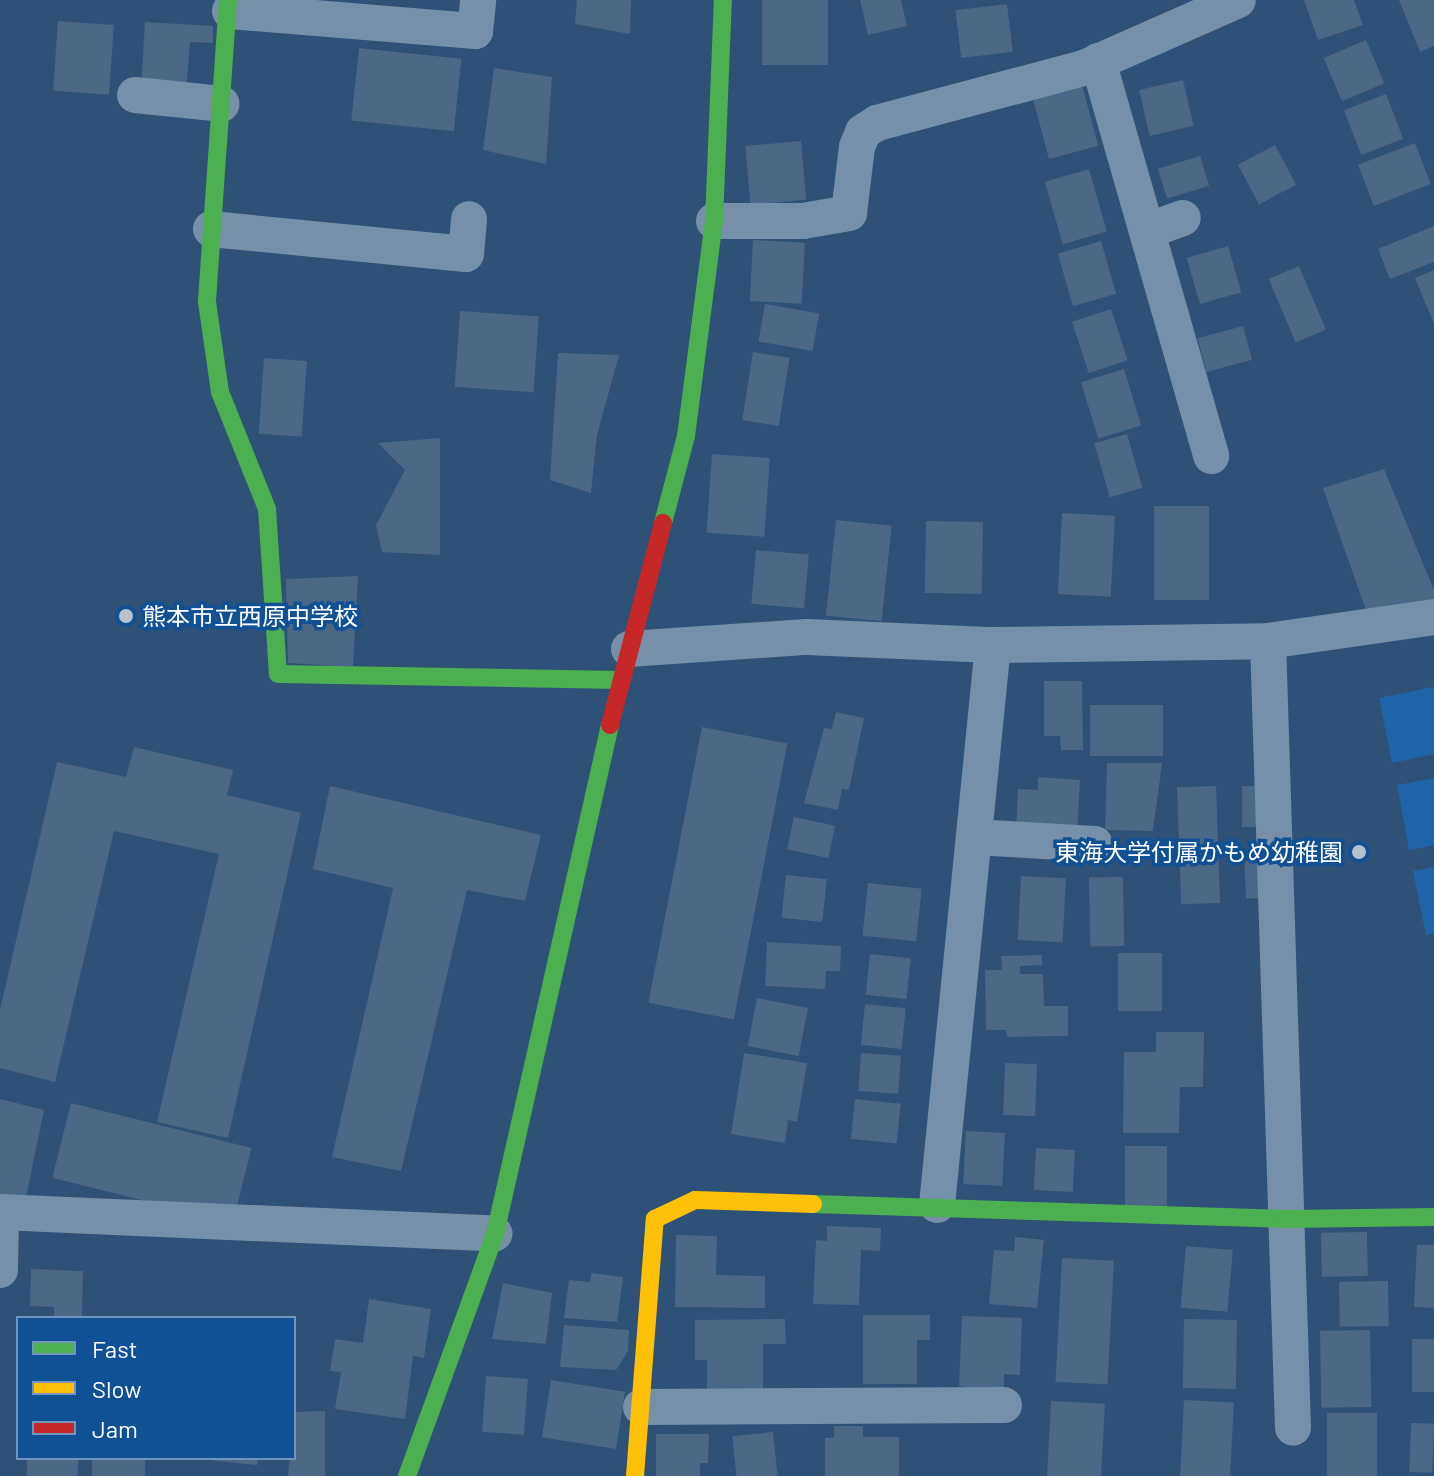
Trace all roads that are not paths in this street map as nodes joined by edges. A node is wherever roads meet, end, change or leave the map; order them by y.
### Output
1 (478, 0) edge
2 (723, 0) edge
3 (1238, 0) edge
4 (229, 6) edge
5 (1098, 61) junction
6 (135, 95) dead end
7 (222, 104) junction
8 (1183, 218) dead end
9 (714, 221) junction
10 (211, 229) junction
11 (1147, 231) junction
12 (467, 253) dead end
13 (1211, 456) dead end
14 (1434, 617) edge
15 (1268, 641) junction
16 (993, 645) junction
17 (625, 664) junction
18 (974, 837) junction
19 (1095, 844) dead end
20 (937, 1205) junction
21 (0, 1212) edge
22 (1434, 1217) edge
23 (1287, 1219) junction
24 (495, 1234) junction
25 (0, 1270) edge
26 (1004, 1405) dead end
27 (641, 1407) junction
28 (1293, 1428) dead end
29 (407, 1476) edge
30 (635, 1476) edge

1 - 4 street
2 - 9 street
3 - 5 street
4 - 7 street
5 - 9 street
5 - 11 street
6 - 7 street
7 - 10 street
8 - 11 street
9 - 17 street
10 - 12 street
10 - 17 street
11 - 13 street
14 - 15 street
15 - 16 street
15 - 23 street
16 - 17 street
16 - 18 street
17 - 24 street
18 - 19 street
18 - 20 street
20 - 23 street
20 - 27 street
21 - 24 street
21 - 25 street
22 - 23 street
23 - 28 street
24 - 29 street
26 - 27 street
27 - 30 street

